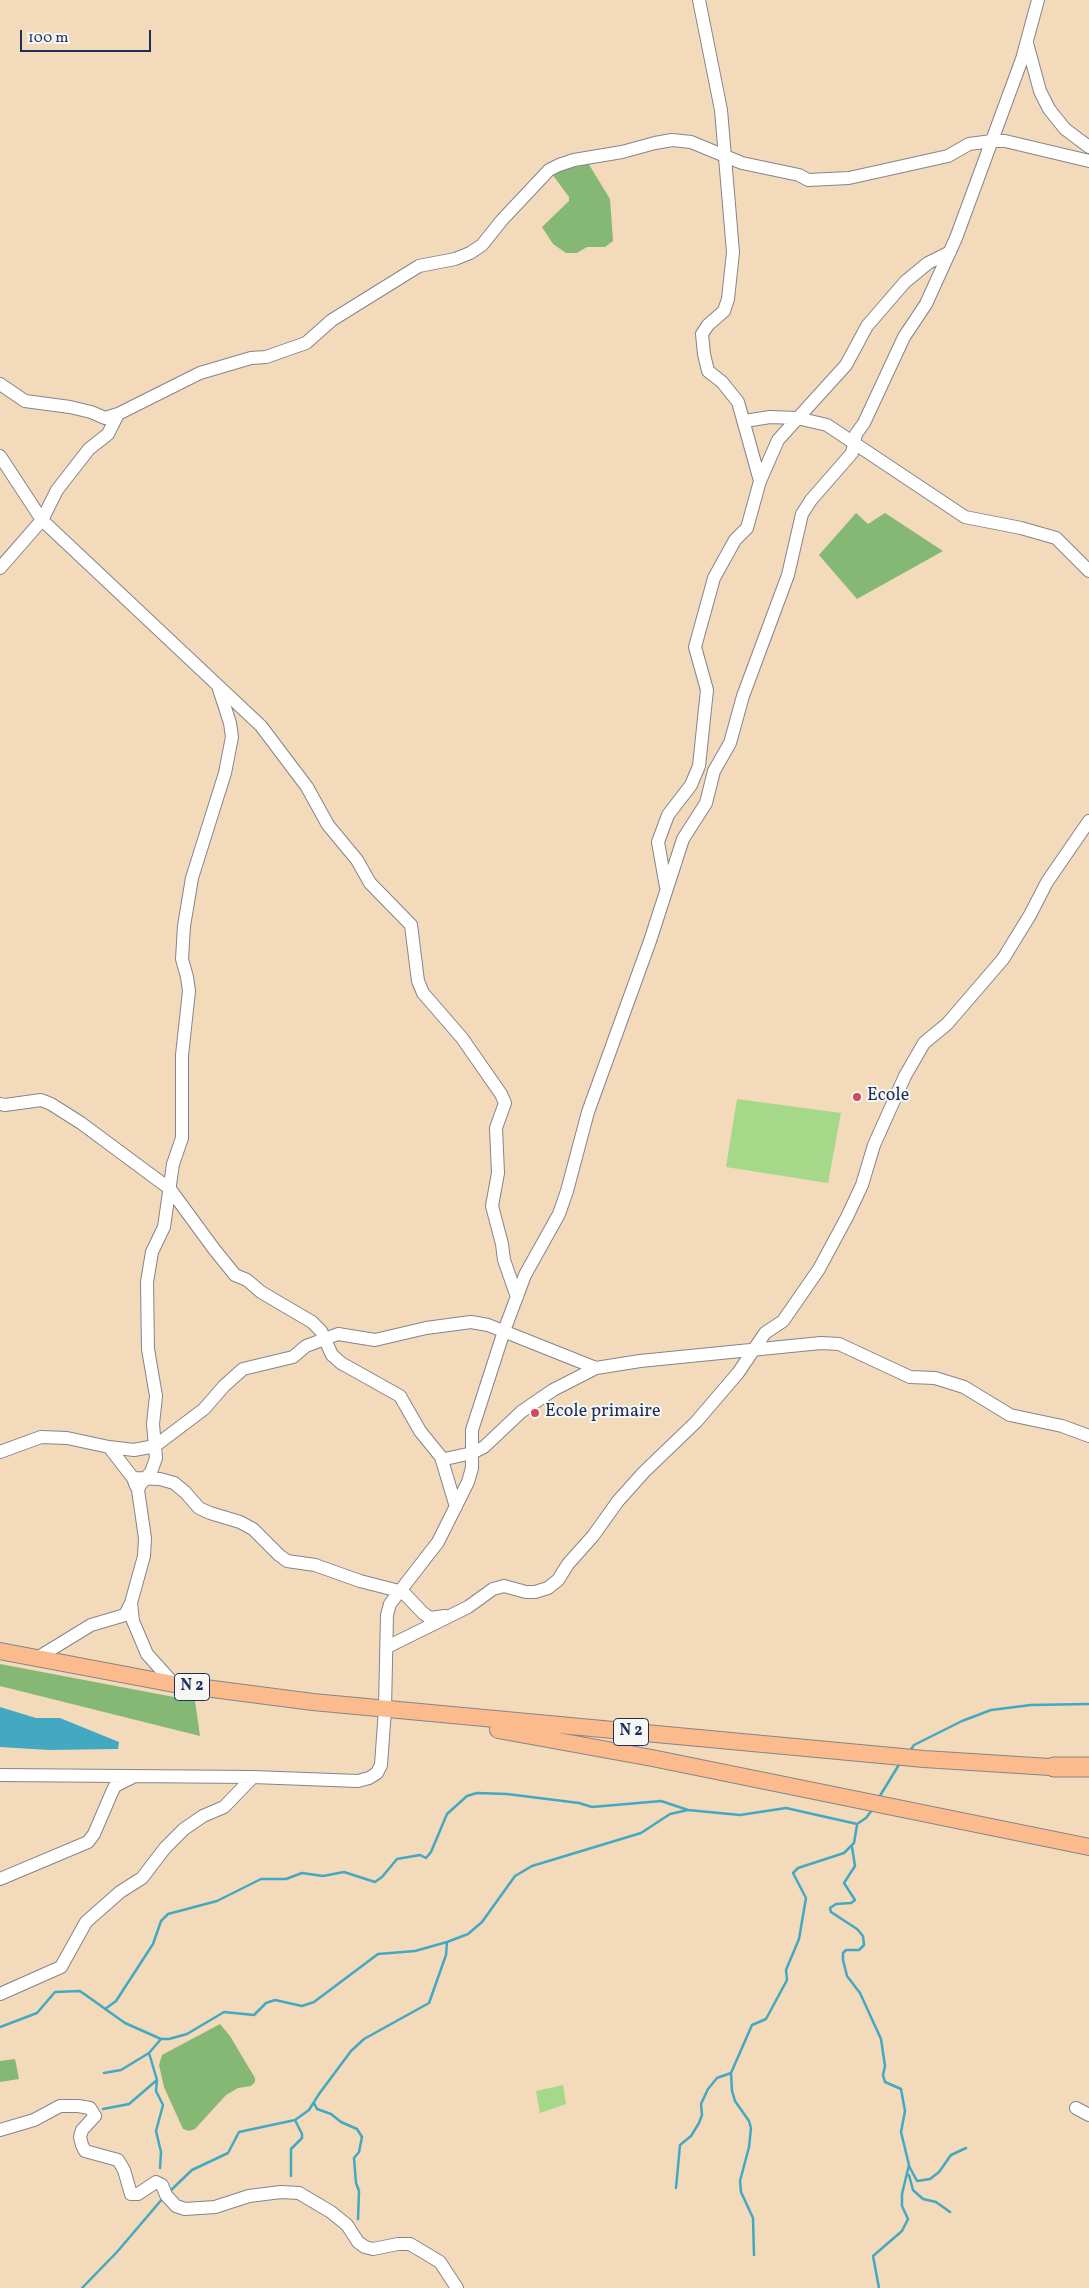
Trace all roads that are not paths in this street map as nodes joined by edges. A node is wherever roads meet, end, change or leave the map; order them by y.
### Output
1 (698, 0) edge
2 (1038, 0) edge
3 (1026, 42) junction
4 (992, 141) junction
5 (1089, 147) edge
6 (726, 156) junction
7 (1089, 161) edge
8 (950, 252) junction
9 (0, 384) edge
10 (118, 414) junction
11 (797, 418) junction
12 (745, 421) junction
13 (855, 442) junction
14 (0, 456) edge
15 (760, 481) junction
16 (42, 520) junction
17 (0, 568) edge
18 (1089, 571) edge
19 (218, 686) junction
20 (1089, 822) edge
21 (666, 889) junction
22 (0, 1104) edge
23 (170, 1189) junction
24 (518, 1297) junction
25 (504, 1331) junction
26 (325, 1338) junction
27 (754, 1350) junction
28 (596, 1368) junction
29 (1089, 1436) edge
30 (155, 1446) junction
31 (109, 1447) junction
32 (0, 1452) edge
33 (472, 1453) junction
34 (441, 1457) junction
35 (139, 1478) junction
36 (456, 1507) junction
37 (400, 1591) junction
38 (131, 1603) junction
39 (450, 1616) junction
40 (387, 1647) junction
41 (0, 1651) edge
42 (37, 1658) junction
43 (174, 1684) junction
44 (385, 1709) junction
45 (1054, 1767) joint
46 (1089, 1769) edge
47 (0, 1775) edge
48 (253, 1776) junction
49 (134, 1777) junction
50 (1089, 1848) edge
51 (0, 1879) edge
52 (0, 1994) edge
53 (1076, 2108) dead end
54 (1089, 2115) edge
55 (0, 2130) edge
56 (457, 2288) edge

1 - 6 street
2 - 3 street
3 - 4 street
3 - 5 street
4 - 6 street
4 - 7 street
4 - 8 street
6 - 10 street
6 - 12 street
8 - 11 street
8 - 13 street
9 - 10 street
10 - 16 street
11 - 12 street
11 - 13 street
11 - 15 street
12 - 15 street
13 - 18 street
13 - 21 street
14 - 16 street
15 - 21 street
16 - 17 street
16 - 19 street
19 - 23 street
19 - 24 street
20 - 27 street
21 - 24 street
22 - 23 street
23 - 26 street
23 - 30 street
24 - 25 street
25 - 26 street
25 - 28 street
25 - 33 street
26 - 30 street
26 - 34 street
27 - 28 street
27 - 29 street
27 - 39 street
28 - 33 street
30 - 31 street
30 - 35 street
31 - 32 street
31 - 35 street
33 - 34 street
33 - 36 street
34 - 36 street
35 - 37 street
35 - 38 street
36 - 37 street
37 - 39 street
37 - 40 street
38 - 42 street
38 - 43 street
39 - 40 street
40 - 44 street
41 - 42 main road, N 2
42 - 43 main road, N 2
43 - 44 main road, N 2
44 - 45 main road, N 2
44 - 48 street
44 - 50 main road, N 2
45 - 46 highway
47 - 49 street
48 - 49 street
48 - 52 street
49 - 51 street
53 - 54 street
55 - 56 street

